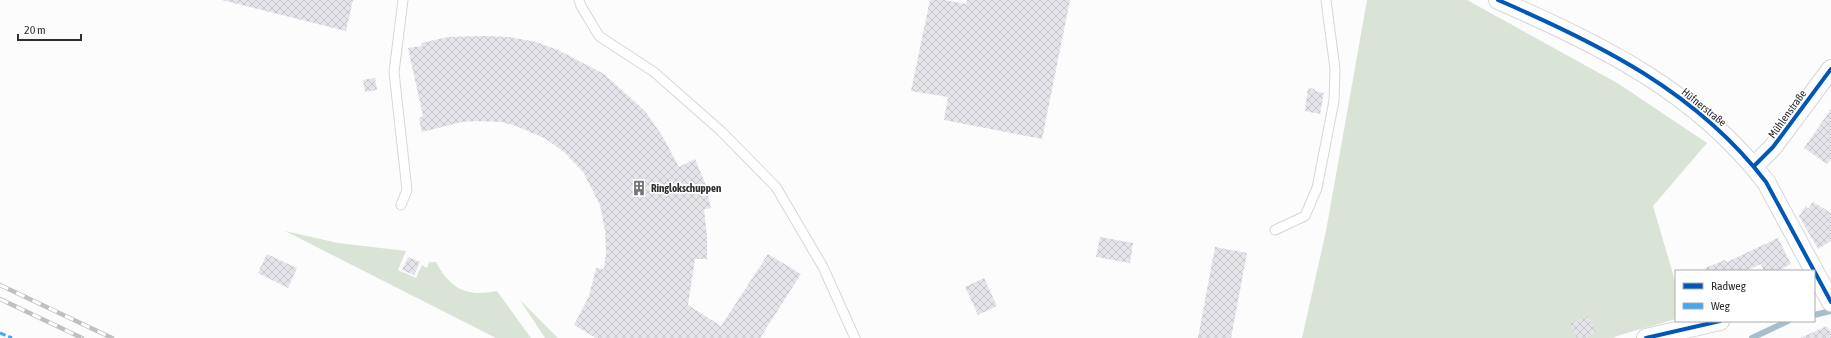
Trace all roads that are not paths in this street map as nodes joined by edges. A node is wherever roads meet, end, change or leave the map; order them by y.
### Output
1 (403, 0) edge
2 (579, 0) edge
3 (1326, 0) edge
4 (1498, 0) edge
5 (1831, 69) edge
6 (1754, 166) junction
7 (401, 204) dead end
8 (1275, 230) dead end
9 (1812, 270) edge
10 (1815, 275) edge
11 (1824, 293) edge
12 (1716, 322) edge
13 (855, 338) edge
14 (1646, 338) edge

1 - 7 lane
2 - 13 lane
3 - 8 lane
4 - 6 street, Hüfnerstraße
5 - 6 street, Mühlenstraße
6 - 9 street, Hüfnerstraße
10 - 11 street, Hüfnerstraße
12 - 14 street

